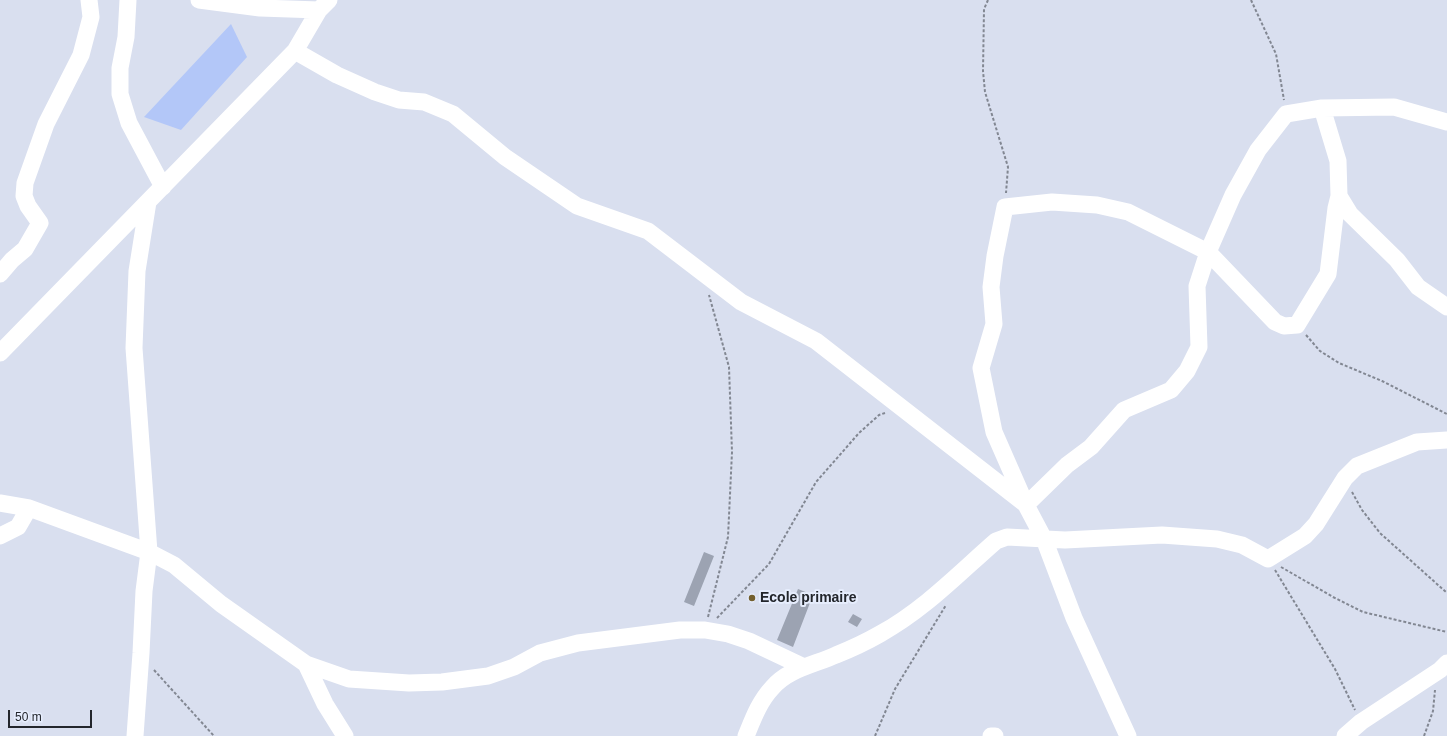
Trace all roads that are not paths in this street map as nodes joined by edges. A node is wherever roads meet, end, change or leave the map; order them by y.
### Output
1 (89, 0) edge
2 (128, 0) edge
3 (199, 0) edge
4 (324, 5) edge
5 (295, 51) junction
6 (1322, 108) junction
7 (1447, 122) edge
8 (163, 187) junction
9 (1339, 196) junction
10 (148, 202) junction
11 (1208, 252) junction
12 (0, 274) edge
13 (1447, 307) edge
14 (0, 353) edge
15 (1447, 440) edge
16 (0, 503) edge
17 (1026, 504) junction
18 (29, 508) junction
19 (0, 536) edge
20 (1044, 539) junction
21 (149, 552) junction
22 (306, 664) junction
23 (804, 666) junction
24 (1444, 666) edge
25 (135, 736) edge
26 (345, 736) edge
27 (746, 736) edge
28 (991, 736) edge
29 (994, 736) edge
30 (1128, 736) edge
31 (1345, 736) edge

1 - 12 street
2 - 8 street
3 - 4 street
4 - 5 street
5 - 8 street
5 - 17 street
6 - 7 street
6 - 9 street
6 - 11 street
8 - 10 street
9 - 11 street
9 - 13 street
10 - 14 street
10 - 21 street
11 - 17 street
11 - 17 street
15 - 20 street
16 - 18 street
17 - 20 street
18 - 19 street
18 - 21 street
20 - 23 street
20 - 30 street
21 - 22 street
21 - 25 street
22 - 23 street
22 - 26 street
23 - 27 street
24 - 31 street
28 - 29 street

